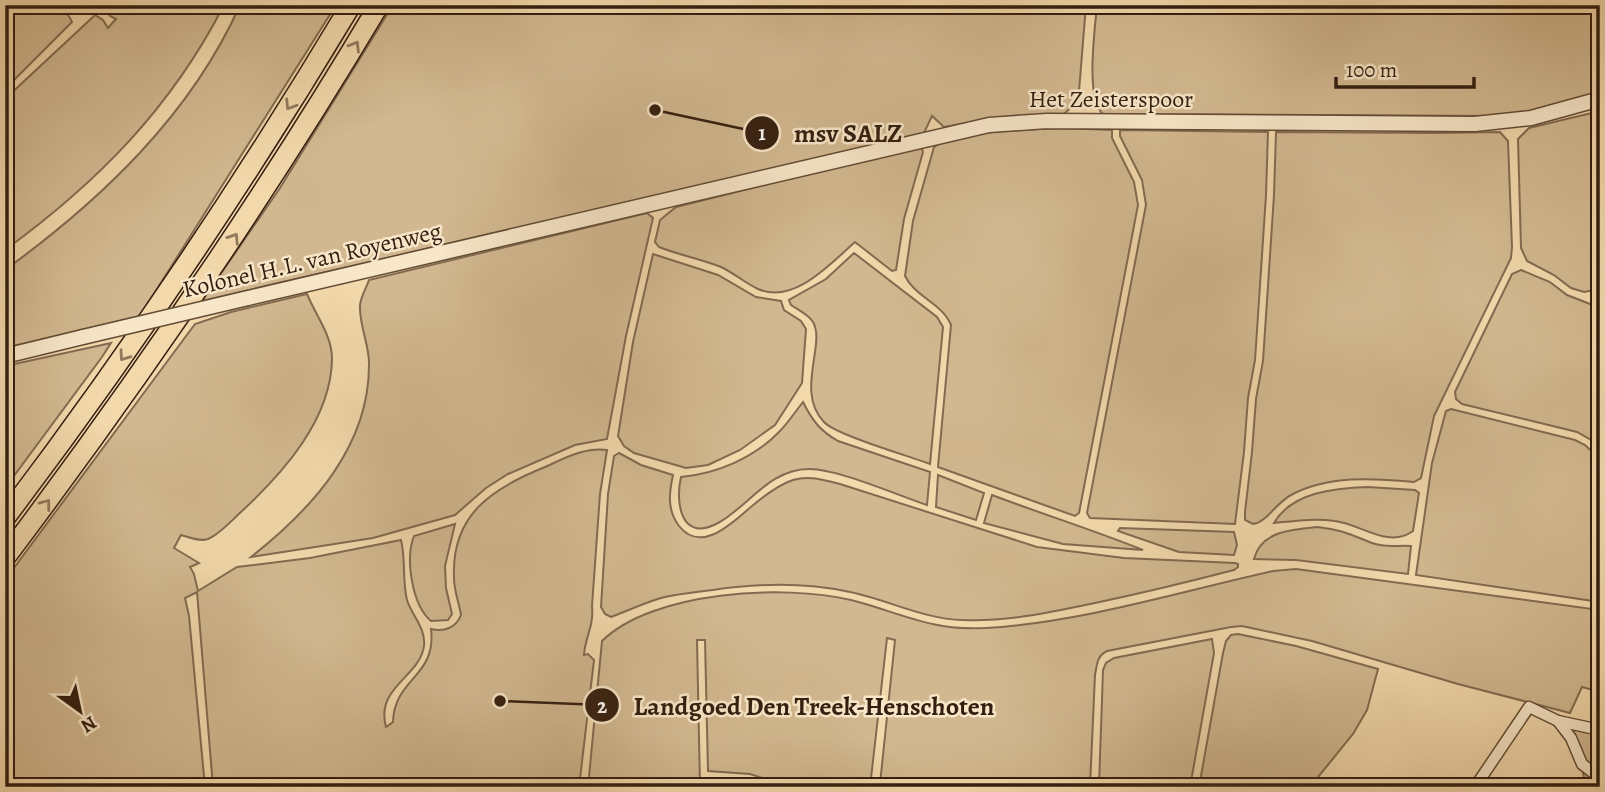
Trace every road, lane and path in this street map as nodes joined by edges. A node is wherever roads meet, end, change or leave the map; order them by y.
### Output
1 (351, 5) edge
2 (379, 5) edge
3 (1600, 99) edge
4 (630, 208) joint
5 (5, 356) edge
6 (5, 518) edge
7 (5, 558) edge
8 (1558, 721) junction
9 (1600, 730) edge
10 (1600, 778) edge
11 (1475, 787) edge

1 -> 6 highway
7 -> 2 highway
3 - 4 street, Het Zeisterspoor
4 - 5 street, Kolonel H.L. van Royenweg, bridge
8 - 9 street
8 - 10 street
8 - 11 street

